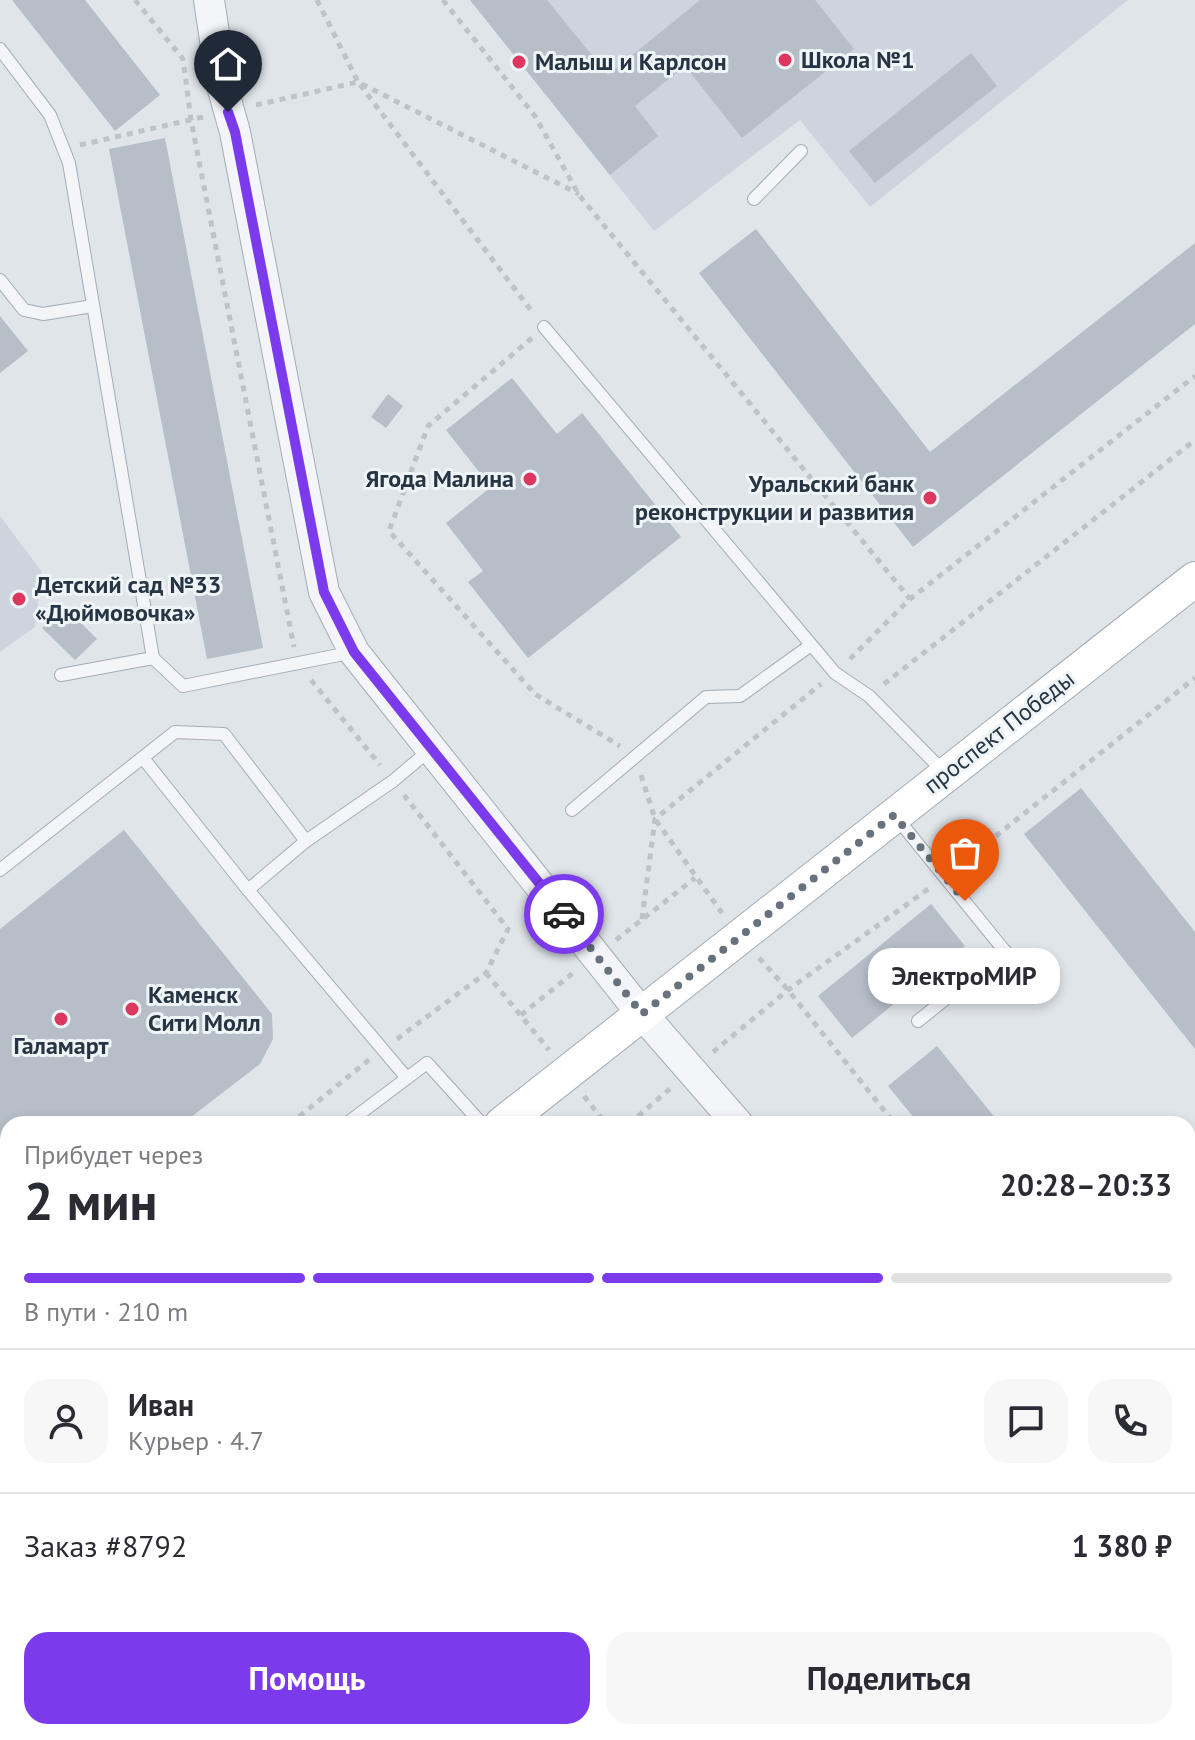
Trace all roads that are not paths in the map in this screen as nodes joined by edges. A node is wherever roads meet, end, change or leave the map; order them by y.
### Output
1 (209, 0) edge
2 (0, 49) edge
3 (801, 151) dead end
4 (754, 199) dead end
5 (0, 280) edge
6 (93, 306) junction
7 (544, 327) road end
8 (1195, 579) edge
9 (811, 645) junction
10 (354, 652) junction
11 (153, 658) junction
12 (61, 675) dead end
13 (432, 748) junction
14 (143, 758) junction
15 (946, 774) junction
16 (572, 810) dead end
17 (894, 815) junction
18 (306, 841) junction
19 (0, 870) edge
20 (248, 890) junction
21 (1005, 951) junction
22 (1038, 992) dead end
23 (642, 1014) junction
24 (918, 1021) dead end
25 (406, 1077) junction
26 (356, 1116) edge
27 (475, 1116) edge
28 (512, 1116) edge
29 (731, 1116) edge

1 - 10 street
2 - 6 lane
3 - 4 lane
5 - 6 lane
6 - 11 lane
7 - 9 lane
8 - 15 main road, проспект Победы
9 - 15 lane
9 - 16 lane
10 - 11 lane
10 - 13 street
11 - 12 lane
13 - 18 lane
13 - 23 street
14 - 18 lane
14 - 19 lane
14 - 20 lane
15 - 17 main road, проспект Победы
17 - 21 lane
17 - 23 main road, проспект Победы
18 - 20 lane
20 - 25 lane
21 - 22 lane
21 - 24 lane
23 - 28 main road, проспект Победы
23 - 29 street
25 - 26 lane
25 - 27 lane

